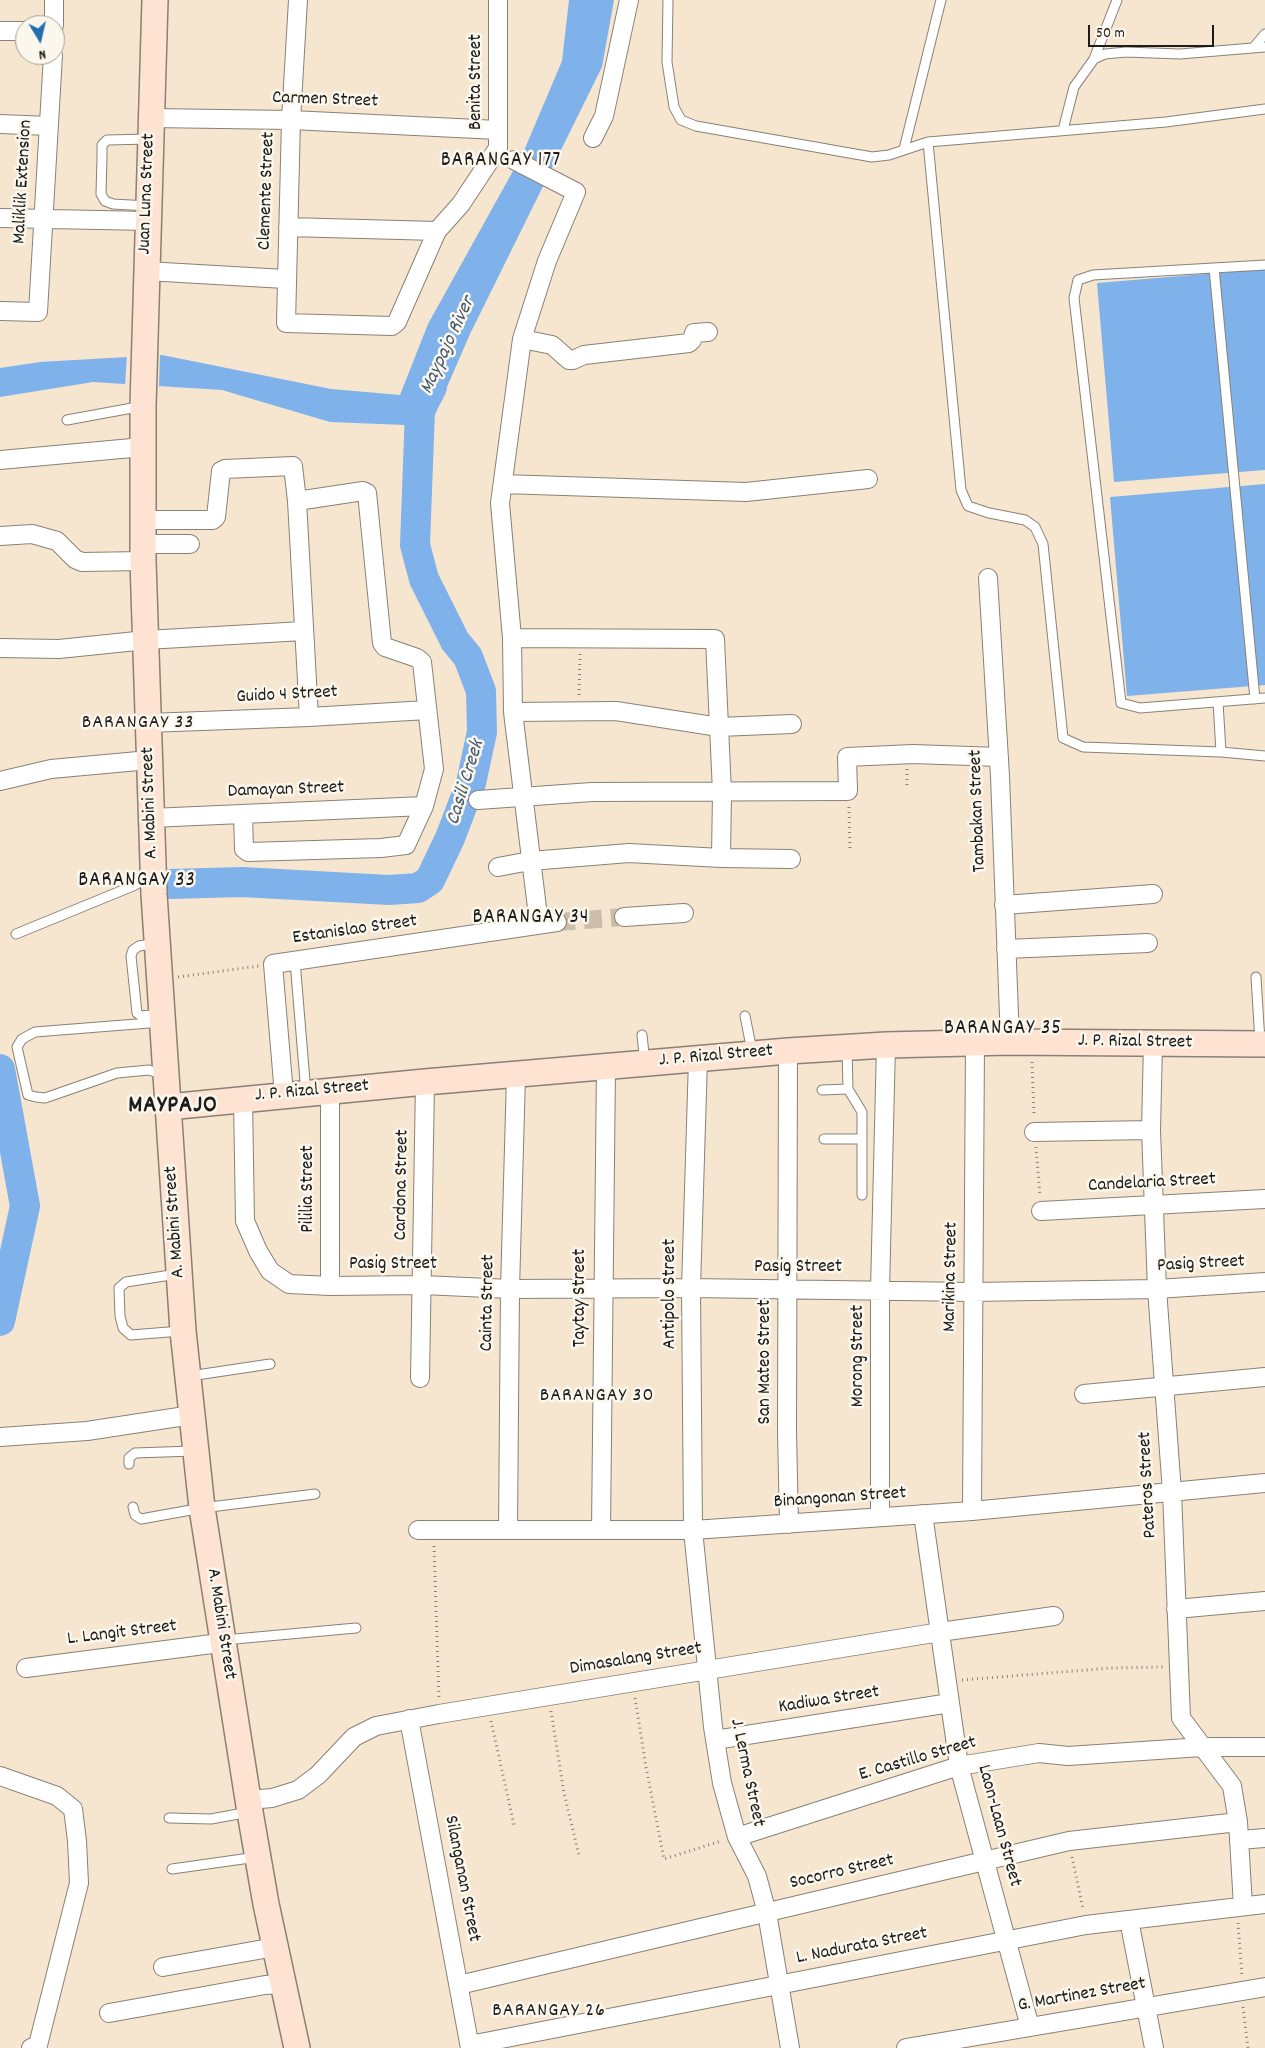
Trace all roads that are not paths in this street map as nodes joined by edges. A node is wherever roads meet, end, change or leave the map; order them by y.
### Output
1 (54, 0) edge
2 (155, 0) edge
3 (298, 0) edge
4 (498, 0) edge
5 (629, 0) edge
6 (668, 0) edge
7 (941, 0) edge
8 (1117, 0) edge
9 (54, 15) edge
10 (0, 31) edge
11 (15, 31) edge
12 (1265, 34) edge
13 (1254, 47) junction
14 (1265, 47) edge
15 (1094, 60) junction
16 (52, 65) edge
17 (1265, 109) edge
18 (291, 120) junction
19 (0, 124) edge
20 (49, 126) junction
21 (150, 128) junction
22 (498, 130) junction
23 (1063, 130) junction
24 (593, 138) dead end
25 (928, 142) junction
26 (904, 149) junction
27 (514, 160) dead end
28 (148, 213) junction
29 (0, 218) edge
30 (43, 219) junction
31 (288, 227) junction
32 (437, 231) junction
33 (1265, 265) edge
34 (1214, 268) junction
35 (146, 271) junction
36 (286, 279) junction
37 (0, 311) edge
38 (286, 323) joint
39 (708, 332) dead end
40 (522, 339) junction
41 (143, 397) junction
42 (67, 420) dead end
43 (143, 446) junction
44 (0, 460) edge
45 (868, 479) dead end
46 (503, 484) junction
47 (298, 501) junction
48 (0, 536) edge
49 (143, 542) junction
50 (190, 544) dead end
51 (988, 578) dead end
52 (303, 631) junction
53 (512, 638) junction
54 (146, 640) junction
55 (0, 648) edge
56 (1265, 698) edge
57 (1255, 699) junction
58 (1218, 702) junction
59 (427, 710) junction
60 (513, 712) junction
61 (309, 717) junction
62 (148, 723) junction
63 (792, 724) dead end
64 (719, 727) junction
65 (1221, 752) junction
66 (1265, 756) edge
67 (999, 757) junction
68 (149, 760) junction
69 (0, 781) edge
70 (722, 792) junction
71 (522, 795) junction
72 (478, 800) dead end
73 (424, 806) junction
74 (243, 814) junction
75 (151, 818) junction
76 (721, 858) junction
77 (791, 859) dead end
78 (530, 861) junction
79 (498, 867) dead end
80 (154, 883) junction
81 (1153, 894) dead end
82 (1004, 905) junction
83 (684, 913) dead end
84 (624, 917) tunnel mouth
85 (557, 922) tunnel mouth
86 (538, 924) junction
87 (16, 934) dead end
88 (157, 943) junction
89 (1148, 943) dead end
90 (1006, 949) junction
91 (295, 961) junction
92 (273, 964) joint
93 (1256, 977) dead end
94 (745, 1016) dead end
95 (162, 1018) junction
96 (642, 1036) dead end
97 (1010, 1042) junction
98 (975, 1043) junction
99 (1153, 1043) junction
100 (1263, 1044) edge
101 (886, 1045) junction
102 (847, 1049) junction
103 (788, 1051) junction
104 (752, 1054) junction
105 (698, 1059) junction
106 (645, 1064) junction
107 (606, 1067) junction
108 (165, 1076) junction
109 (516, 1076) junction
110 (425, 1082) junction
111 (848, 1089) junction
112 (822, 1090) dead end
113 (307, 1093) junction
114 (243, 1099) junction
115 (168, 1107) junction
116 (1151, 1130) junction
117 (1034, 1132) dead end
118 (824, 1139) dead end
119 (862, 1139) junction
120 (862, 1195) dead end
121 (1265, 1199) edge
122 (1154, 1206) junction
123 (1041, 1212) dead end
124 (179, 1273) junction
125 (1265, 1282) edge
126 (423, 1285) junction
127 (330, 1286) junction
128 (602, 1288) junction
129 (691, 1288) junction
130 (510, 1289) junction
131 (1157, 1289) junction
132 (787, 1290) junction
133 (880, 1290) junction
134 (972, 1292) junction
135 (183, 1331) junction
136 (270, 1364) dead end
137 (187, 1376) junction
138 (1265, 1377) edge
139 (420, 1378) dead end
140 (1164, 1388) junction
141 (1084, 1394) dead end
142 (192, 1415) junction
143 (0, 1437) edge
144 (196, 1451) junction
145 (129, 1464) dead end
146 (1265, 1483) edge
147 (1172, 1492) junction
148 (315, 1494) dead end
149 (133, 1507) dead end
150 (202, 1508) junction
151 (972, 1511) junction
152 (923, 1514) junction
153 (880, 1517) junction
154 (790, 1524) junction
155 (426, 1530) road end
156 (508, 1530) junction
157 (601, 1530) junction
158 (693, 1530) junction
159 (1265, 1601) edge
160 (1176, 1608) junction
161 (1054, 1616) dead end
162 (356, 1628) dead end
163 (940, 1632) junction
164 (223, 1640) junction
165 (26, 1668) dead end
166 (707, 1670) junction
167 (950, 1703) junction
168 (409, 1719) junction
169 (715, 1740) junction
170 (1202, 1747) junction
171 (1265, 1747) edge
172 (959, 1766) junction
173 (0, 1776) edge
174 (249, 1806) junction
175 (169, 1818) dead end
176 (1238, 1822) junction
177 (734, 1838) junction
178 (1265, 1838) edge
179 (1239, 1840) junction
180 (258, 1857) junction
181 (985, 1861) junction
182 (172, 1869) dead end
183 (1265, 1904) edge
184 (1240, 1906) junction
185 (767, 1913) junction
186 (1129, 1920) junction
187 (1007, 1940) junction
188 (275, 1947) junction
189 (163, 1968) dead end
190 (283, 1984) junction
191 (459, 1985) junction
192 (780, 1985) junction
193 (1265, 1987) edge
194 (1147, 2006) junction
195 (109, 2013) dead end
196 (1030, 2026) junction
197 (1000, 2040) edge
198 (470, 2047) edge
199 (31, 2048) edge
200 (297, 2048) edge
201 (790, 2048) edge
202 (906, 2048) edge
203 (1154, 2048) edge

1 - 9 street
2 - 21 main road, Juan Luna Street
3 - 18 street, Clemente Street
4 - 22 street, Benita Street
5 - 24 street
6 - 26 lane
7 - 26 lane
8 - 15 lane
10 - 11 street
12 - 13 lane
13 - 14 lane
13 - 15 lane
15 - 23 lane
16 - 20 street, Maliklik Extension
17 - 23 lane
18 - 21 street, Carmen Street
18 - 22 street, Carmen Street
18 - 31 street, Clemente Street
19 - 20 street
20 - 30 street, Maliklik Extension
21 - 28 main road, Juan Luna Street
21 - 28 lane
22 - 32 street, Benita Street
23 - 25 lane
25 - 26 lane
25 - 65 lane
27 - 40 street
28 - 30 street
28 - 35 main road, Juan Luna Street
29 - 30 street
30 - 37 street, Maliklik Extension
31 - 32 street
31 - 36 street, Clemente Street
32 - 38 street, Benita Street
33 - 34 lane
34 - 57 lane
34 - 58 lane
35 - 36 street
35 - 41 main road, Juan Luna Street
36 - 38 street, Clemente Street
39 - 40 street
40 - 46 street
41 - 42 lane
41 - 43 main road, A. Mabini Street
43 - 44 street
43 - 49 main road, A. Mabini Street
45 - 46 street
46 - 53 street
47 - 49 street
47 - 52 street
47 - 59 street
48 - 49 street
49 - 50 street
49 - 54 main road, A. Mabini Street
51 - 67 street, Tambakan Street
52 - 54 street
52 - 61 street
53 - 60 street
53 - 64 street
54 - 55 street
54 - 62 main road, A. Mabini Street
56 - 57 lane
57 - 58 lane
58 - 65 lane
59 - 61 street, Guido 4 Street
59 - 73 street
60 - 64 street
60 - 71 street
61 - 62 street, Guido 4 Street
62 - 68 main road, A. Mabini Street
63 - 64 street
64 - 70 street
65 - 66 lane
67 - 70 street
67 - 82 street, Tambakan Street
68 - 69 street
68 - 75 main road, A. Mabini Street
70 - 71 street
70 - 76 street
71 - 72 street
71 - 78 street
73 - 74 street, Damayan Street
73 - 74 street
74 - 75 street, Damayan Street
75 - 80 main road, A. Mabini Street
76 - 77 street
76 - 78 street
78 - 79 street
78 - 86 street
80 - 87 lane
80 - 88 main road, A. Mabini Street
81 - 82 street
82 - 90 street, Tambakan Street
83 - 84 street
85 - 86 street, Estanislao Street
86 - 91 street, Estanislao Street
88 - 95 main road, A. Mabini Street
88 - 95 lane
89 - 90 street
90 - 97 street, Tambakan Street
91 - 92 street, Estanislao Street
91 - 113 lane
92 - 113 street, Pililia Street
93 - 100 lane
94 - 104 lane
95 - 108 main road, A. Mabini Street
95 - 108 lane
96 - 106 lane
97 - 98 main road, J. P. Rizal Street
97 - 99 main road, J. P. Rizal Street
98 - 101 main road, J. P. Rizal Street
98 - 134 street, Marikina Street
99 - 100 main road, J. P. Rizal Street
99 - 116 street, Pateros Street
101 - 102 main road, J. P. Rizal Street
101 - 133 street, Morong Street
102 - 103 main road, J. P. Rizal Street
102 - 111 lane
103 - 104 main road, J. P. Rizal Street
103 - 132 street, San Mateo Street
104 - 105 main road, J. P. Rizal Street
105 - 106 main road, J. P. Rizal Street
105 - 129 street, Antipolo Street
106 - 107 main road, J. P. Rizal Street
107 - 109 main road, J. P. Rizal Street
107 - 128 street, Taytay Street
108 - 115 main road, A. Mabini Street
109 - 110 main road, J. P. Rizal Street
109 - 130 street, Cainta Street
110 - 113 main road, J. P. Rizal Street
110 - 126 street, Cardona Street
111 - 112 lane
111 - 119 lane
113 - 114 main road, J. P. Rizal Street
113 - 127 street, Pililia Street
114 - 115 main road, J. P. Rizal Street
114 - 127 street, Pasig Street
115 - 124 main road, A. Mabini Street
116 - 117 street
116 - 122 street, Pateros Street
118 - 119 lane
119 - 120 lane
121 - 122 street, Candelaria Street
122 - 123 street, Candelaria Street
122 - 131 street, Pateros Street
124 - 135 main road, A. Mabini Street
124 - 135 lane
125 - 131 street, Pasig Street
126 - 127 street, Pasig Street
126 - 130 street, Pasig Street
126 - 139 street, Cardona Street
128 - 129 street, Pasig Street
128 - 130 street, Pasig Street
128 - 157 street, Taytay Street
129 - 132 street, Pasig Street
129 - 158 street, Antipolo Street
130 - 156 street, Cainta Street
131 - 134 street, Pasig Street
131 - 140 street, Pateros Street
132 - 133 street, Pasig Street
132 - 154 street, San Mateo Street
133 - 134 street, Pasig Street
133 - 153 street, Morong Street
134 - 151 street, Marikina Street
135 - 137 main road, A. Mabini Street
136 - 137 lane
137 - 142 main road, A. Mabini Street
138 - 140 street
140 - 141 street
140 - 147 street, Pateros Street
142 - 143 street
142 - 144 main road, A. Mabini Street
144 - 145 lane
144 - 150 main road, A. Mabini Street
146 - 147 street, Binangonan Street
147 - 151 street, Binangonan Street
147 - 160 street, Pateros Street
148 - 150 lane
149 - 150 lane
150 - 164 main road, A. Mabini Street
151 - 152 street, Binangonan Street
152 - 153 street, Binangonan Street
152 - 163 street, Laon-Laan Street
153 - 154 street, Binangonan Street
154 - 158 street, Binangonan Street
155 - 156 street, Binangonan Street
156 - 157 street, Binangonan Street
157 - 158 street, Binangonan Street
158 - 166 street, J. Lerma Street
159 - 160 street
160 - 170 street, Pateros Street
161 - 163 street, Dimasalang Street
162 - 164 lane
163 - 166 street, Dimasalang Street
163 - 167 street, Laon-Laan Street
164 - 165 street, L. Langit Street
164 - 174 main road, A. Mabini Street
166 - 168 street, Dimasalang Street
166 - 169 street, J. Lerma Street
167 - 169 street, Kadiwa Street
167 - 172 street, Laon-Laan Street
168 - 174 street, Dimasalang Street
168 - 191 street, Silanganan Street
169 - 177 street, J. Lerma Street
170 - 171 street, E. Castillo Street
170 - 172 street, E. Castillo Street
170 - 176 street, Pateros Street
172 - 177 street, E. Castillo Street
172 - 181 street, Laon-Laan Street
173 - 199 street
174 - 175 lane
174 - 180 main road, A. Mabini Street
176 - 179 street, Pateros Street
176 - 181 street, Socorro Street
177 - 185 street, J. Lerma Street
178 - 179 street
179 - 184 street, Pateros Street
180 - 182 lane
180 - 188 main road, A. Mabini Street
181 - 185 street, Socorro Street
181 - 187 street, Laon-Laan Street
183 - 184 street, L. Nadurata Street
184 - 186 street, L. Nadurata Street
185 - 191 street, Socorro Street
185 - 192 street, J. Lerma Street
186 - 187 street, L. Nadurata Street
186 - 194 street
187 - 192 street, L. Nadurata Street
187 - 196 street, Laon-Laan Street
188 - 189 street
188 - 190 main road, A. Mabini Street
190 - 195 street
190 - 200 main road, A. Mabini Street
191 - 198 street, Silanganan Street
192 - 198 street, L. Nadurata Street
192 - 201 street, J. Lerma Street
193 - 194 street, G. Martinez Street
194 - 196 street, G. Martinez Street
194 - 203 street
196 - 197 street, G. Martinez Street
197 - 202 street, G. Martinez Street

